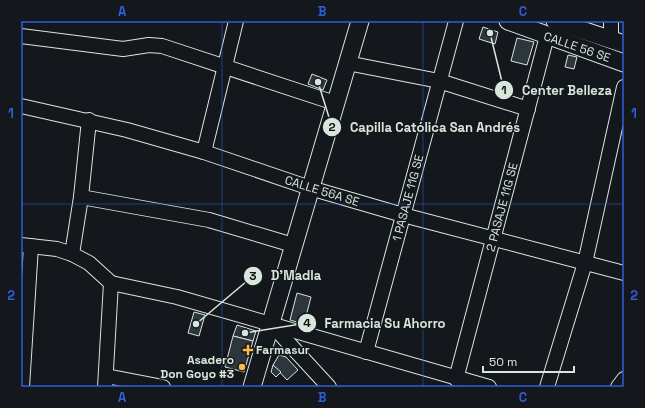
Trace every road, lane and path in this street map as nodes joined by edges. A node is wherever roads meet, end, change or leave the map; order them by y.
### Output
1 (236, 21) edge
2 (360, 21) edge
3 (456, 21) edge
4 (508, 21) edge
5 (555, 21) edge
6 (611, 21) edge
7 (21, 36) edge
8 (547, 36) junction
9 (617, 42) edge
10 (347, 63) junction
11 (624, 63) edge
12 (225, 66) junction
13 (440, 81) junction
14 (624, 88) edge
15 (335, 103) junction
16 (21, 106) edge
17 (528, 109) junction
18 (88, 120) junction
19 (619, 135) edge
20 (204, 152) junction
21 (310, 188) junction
22 (81, 197) junction
23 (403, 215) junction
24 (494, 238) junction
25 (293, 245) junction
26 (26, 246) edge
27 (72, 254) junction
28 (585, 263) junction
29 (624, 273) edge
30 (111, 283) junction
31 (270, 323) junction
32 (366, 352) junction
33 (456, 379) junction
34 (624, 379) edge
35 (105, 382) edge
36 (22, 387) edge
37 (163, 387) edge
38 (252, 387) edge
39 (329, 387) edge
40 (489, 387) edge
41 (547, 387) edge
42 (618, 387) edge

1 - 12 street
2 - 10 main road
3 - 13 street, 1 PASAJE 11G SE
4 - 8 main road, CALLE 56 SE
5 - 9 main road, CALLE 56 SE
6 - 9 street
7 - 12 street
8 - 11 main road, CALLE 56 SE
8 - 17 street, 2 PASAJE 11G SE
10 - 13 street
10 - 15 main road
12 - 15 street
12 - 20 street
13 - 17 street
13 - 23 street, 1 PASAJE 11G SE
14 - 19 street
15 - 21 main road
16 - 18 street, CALLE 56A SE
17 - 24 street, 2 PASAJE 11G SE
18 - 20 street, CALLE 56A SE
18 - 22 street
19 - 28 street
20 - 21 street, CALLE 56A SE
21 - 23 street, CALLE 56A SE
21 - 25 main road
22 - 25 street
22 - 27 street
23 - 24 street, CALLE 56A SE
23 - 32 street, 1 PASAJE 11G SE
24 - 28 street, CALLE 56A SE
24 - 33 street, 2 PASAJE 11G SE
25 - 31 main road
26 - 27 street
26 - 36 street
27 - 30 street
28 - 29 street, CALLE 56A SE
28 - 41 street
30 - 31 street
30 - 35 street
31 - 32 street
31 - 38 main road
31 - 39 street
32 - 33 street
33 - 40 street
34 - 42 street
35 - 37 street

